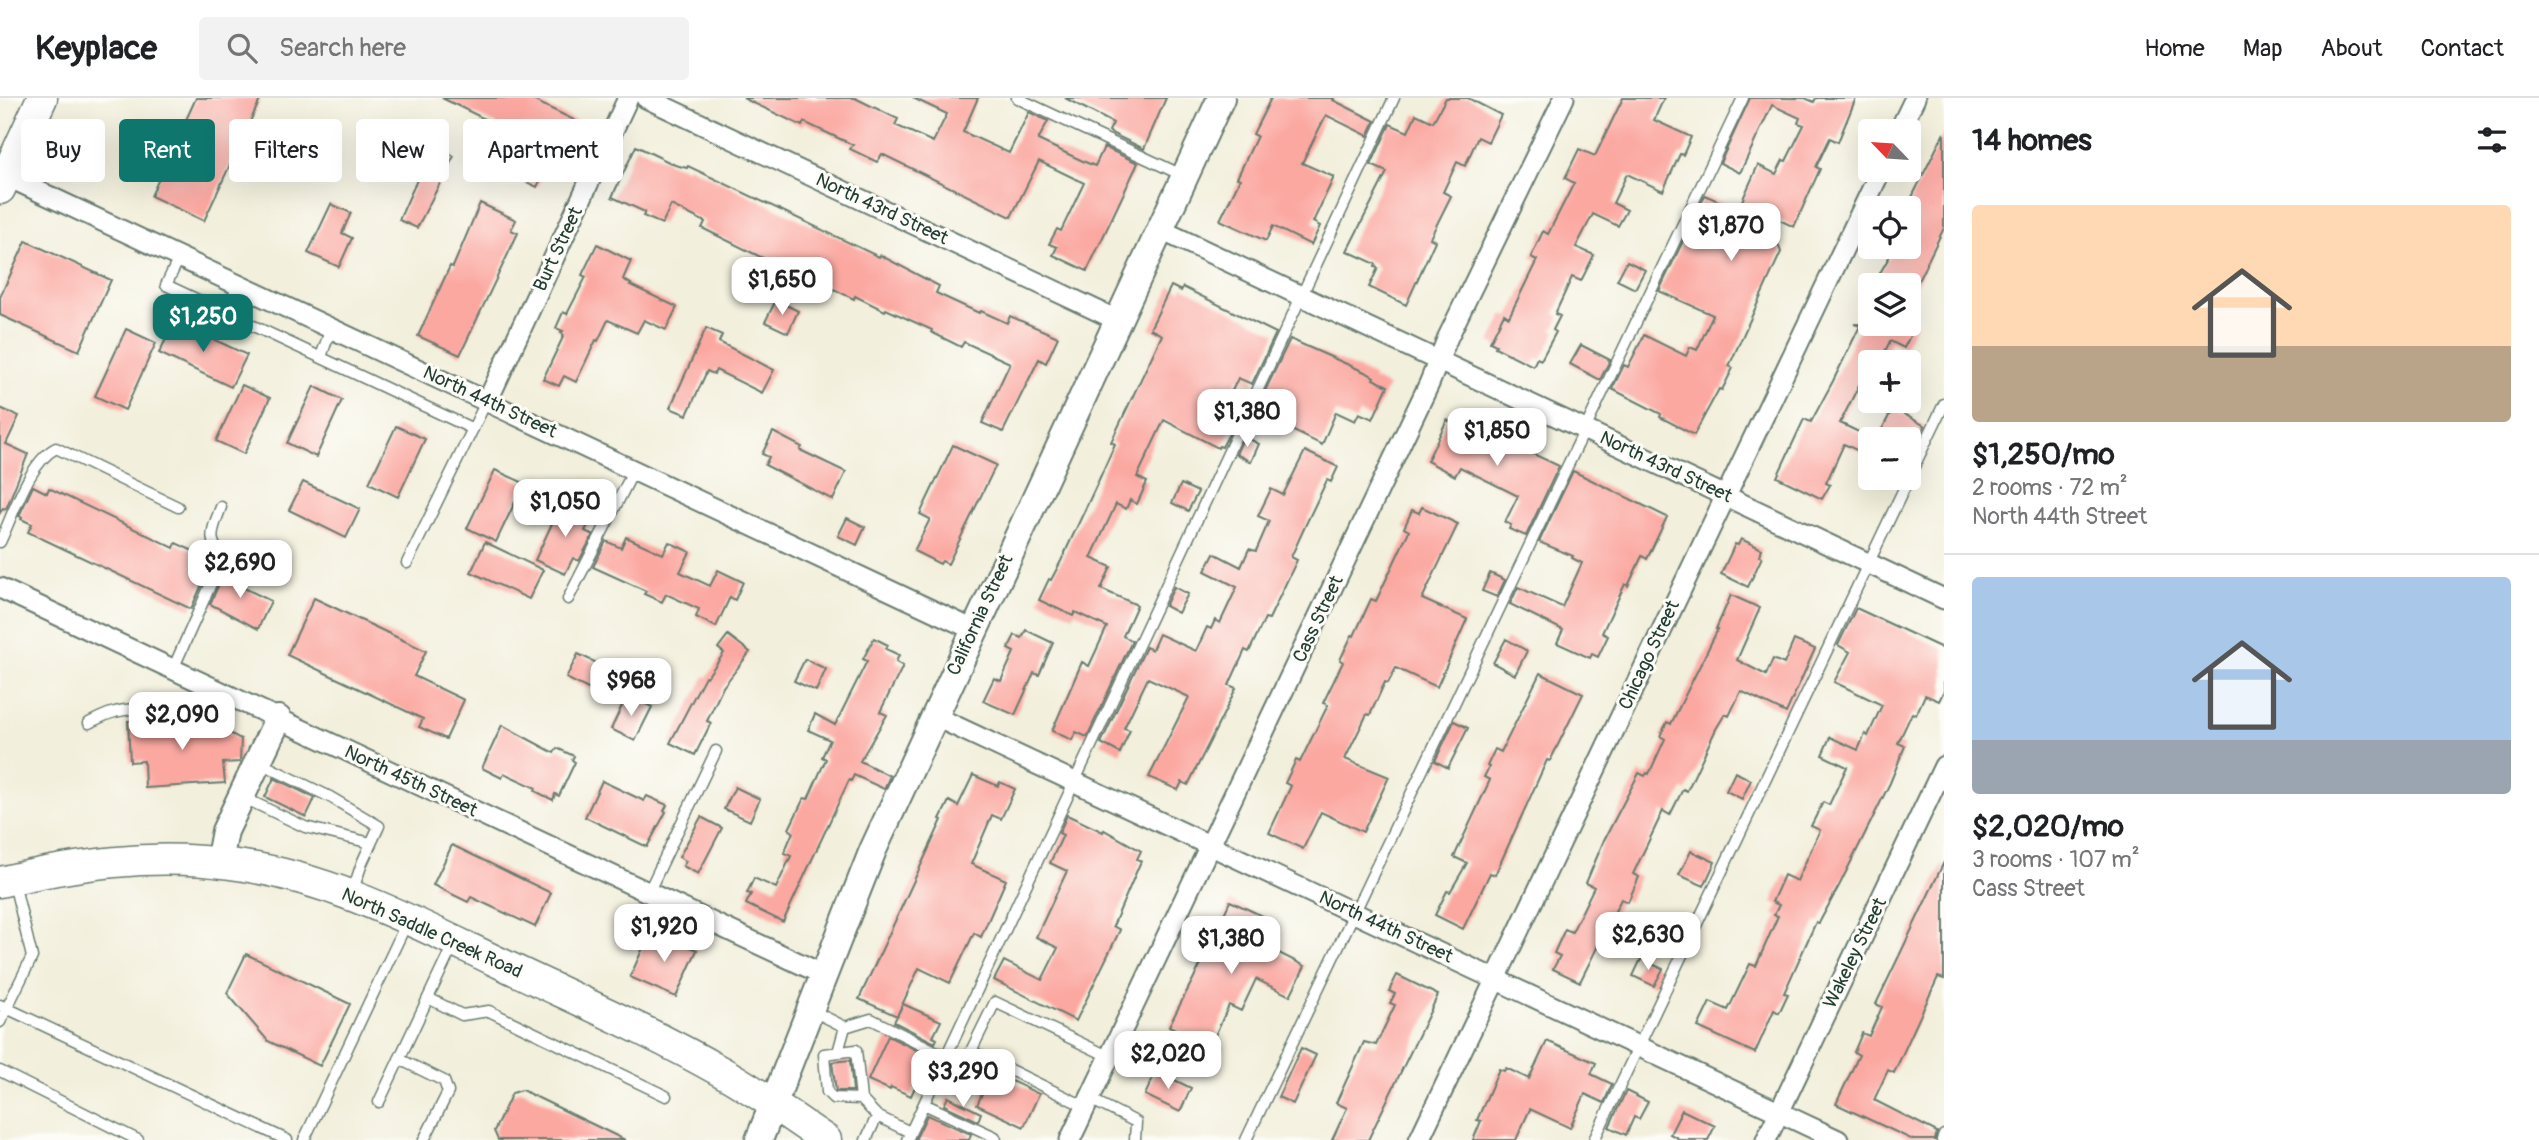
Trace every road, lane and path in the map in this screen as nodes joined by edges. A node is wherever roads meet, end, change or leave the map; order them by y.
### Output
1 (43, 98) edge
2 (628, 98) edge
3 (646, 98) edge
4 (1017, 98) edge
5 (1221, 98) edge
6 (1394, 98) edge
7 (1564, 98) edge
8 (1743, 98) edge
9 (1915, 98) edge
10 (1905, 119) edge
11 (1184, 176) junction
12 (3, 182) edge
13 (1875, 182) edge
14 (1160, 229) junction
15 (180, 257) junction
16 (239, 284) junction
17 (1301, 296) junction
18 (225, 314) junction
19 (1117, 320) junction
20 (332, 327) junction
21 (321, 357) junction
22 (1439, 360) junction
23 (488, 400) junction
24 (1944, 404) edge
25 (473, 429) junction
26 (1584, 429) junction
27 (1921, 453) edge
28 (635, 469) junction
29 (1903, 490) edge
30 (1725, 495) junction
31 (178, 507) dead end
32 (221, 507) dead end
33 (0, 542) edge
34 (407, 563) dead end
35 (1869, 563) junction
36 (0, 588) edge
37 (568, 599) dead end
38 (1944, 599) edge
39 (974, 630) junction
40 (173, 669) junction
41 (209, 686) junction
42 (933, 716) junction
43 (278, 719) junction
44 (89, 723) dead end
45 (716, 751) dead end
46 (258, 762) junction
47 (1944, 766) edge
48 (1074, 780) junction
49 (241, 797) junction
50 (371, 844) junction
51 (1210, 845) junction
52 (219, 862) junction
53 (6, 880) edge
54 (648, 894) junction
55 (352, 895) junction
56 (1354, 912) junction
57 (408, 920) junction
58 (454, 942) junction
59 (822, 974) junction
60 (1496, 978) junction
61 (428, 999) junction
62 (4, 1006) edge
63 (809, 1010) junction
64 (0, 1022) edge
65 (845, 1027) junction
66 (1639, 1046) junction
67 (838, 1052) junction
68 (946, 1056) junction
69 (1110, 1057) junction
70 (400, 1059) junction
71 (0, 1071) edge
72 (666, 1096) dead end
73 (861, 1099) junction
74 (379, 1102) dead end
75 (1088, 1103) junction
76 (773, 1104) junction
77 (924, 1104) junction
78 (1779, 1112) junction
79 (877, 1116) junction
80 (908, 1136) edge
81 (305, 1139) edge
82 (138, 1140) edge
83 (287, 1140) edge
84 (424, 1140) edge
85 (759, 1140) edge
86 (826, 1140) edge
87 (866, 1140) edge
88 (996, 1140) edge
89 (1070, 1140) edge
90 (1135, 1140) edge
91 (1246, 1140) edge
92 (1419, 1140) edge
93 (1594, 1140) edge
94 (1766, 1140) edge
95 (1838, 1140) edge

1 - 12 main road
2 - 23 street, Burt Street
3 - 19 street, North 43rd Street
4 - 11 lane
5 - 11 street, California Street
6 - 17 lane
7 - 22 street, Cass Street
8 - 26 lane
9 - 10 street
11 - 14 street, California Street
12 - 15 street, North 44th Street
13 - 30 street, Chicago Street
14 - 17 street, North 43rd Street
14 - 19 street, California Street
15 - 16 street, North 44th Street
15 - 18 lane
16 - 18 lane
16 - 20 street, North 44th Street
17 - 22 street, North 43rd Street
17 - 48 lane
18 - 21 lane
19 - 39 street, California Street
20 - 21 lane
20 - 23 street, North 44th Street
21 - 25 lane
22 - 26 street, North 43rd Street
22 - 51 street, Cass Street
23 - 25 lane
23 - 28 street, North 44th Street
24 - 27 lane
25 - 34 lane
26 - 30 street, North 43rd Street
26 - 56 lane
28 - 37 lane
28 - 39 street, North 44th Street
29 - 35 lane
30 - 35 street, North 43rd Street
30 - 60 street, Chicago Street
31 - 33 lane
32 - 40 lane
35 - 38 street, North 43rd Street
35 - 66 lane
36 - 40 street, North 45th Street
39 - 42 street, California Street
40 - 41 street, North 45th Street
41 - 43 street, North 45th Street
41 - 44 lane
42 - 48 street, North 44th Street
42 - 59 street, California Street
43 - 46 street
43 - 54 street, North 45th Street
45 - 54 lane
46 - 49 street
46 - 50 lane
47 - 78 street, Wakeley Street
48 - 51 street, North 44th Street
48 - 68 lane
49 - 50 lane
49 - 52 street
50 - 55 lane
51 - 56 street, North 44th Street
51 - 69 street, Cass Street
52 - 53 main road, North Saddle Creek Road
52 - 55 main road, North Saddle Creek Road
53 - 62 lane
54 - 59 street, North 45th Street
55 - 57 main road, North Saddle Creek Road
56 - 60 street, North 44th Street
56 - 91 lane
57 - 58 main road, North Saddle Creek Road
57 - 81 lane
58 - 61 lane
58 - 76 main road, North Saddle Creek Road
59 - 63 street, California Street
60 - 66 street, North 44th Street
60 - 92 street, Chicago Street
61 - 70 lane
61 - 72 lane
62 - 64 lane
62 - 83 lane
63 - 65 lane
63 - 76 street, California Street
65 - 67 lane
65 - 68 lane
66 - 78 street, North 44th Street
66 - 93 lane
67 - 73 lane
67 - 73 lane
68 - 77 lane
69 - 75 street, Cass Street
69 - 75 lane
70 - 74 lane
70 - 84 lane
71 - 82 lane
73 - 79 lane
75 - 89 street, Cass Street
75 - 90 lane
76 - 85 street, California Street
76 - 86 main road, North Saddle Creek Road
77 - 80 lane
77 - 88 lane
78 - 94 street, Wakeley Street
78 - 95 street, North 44th Street
79 - 80 lane
79 - 87 lane

